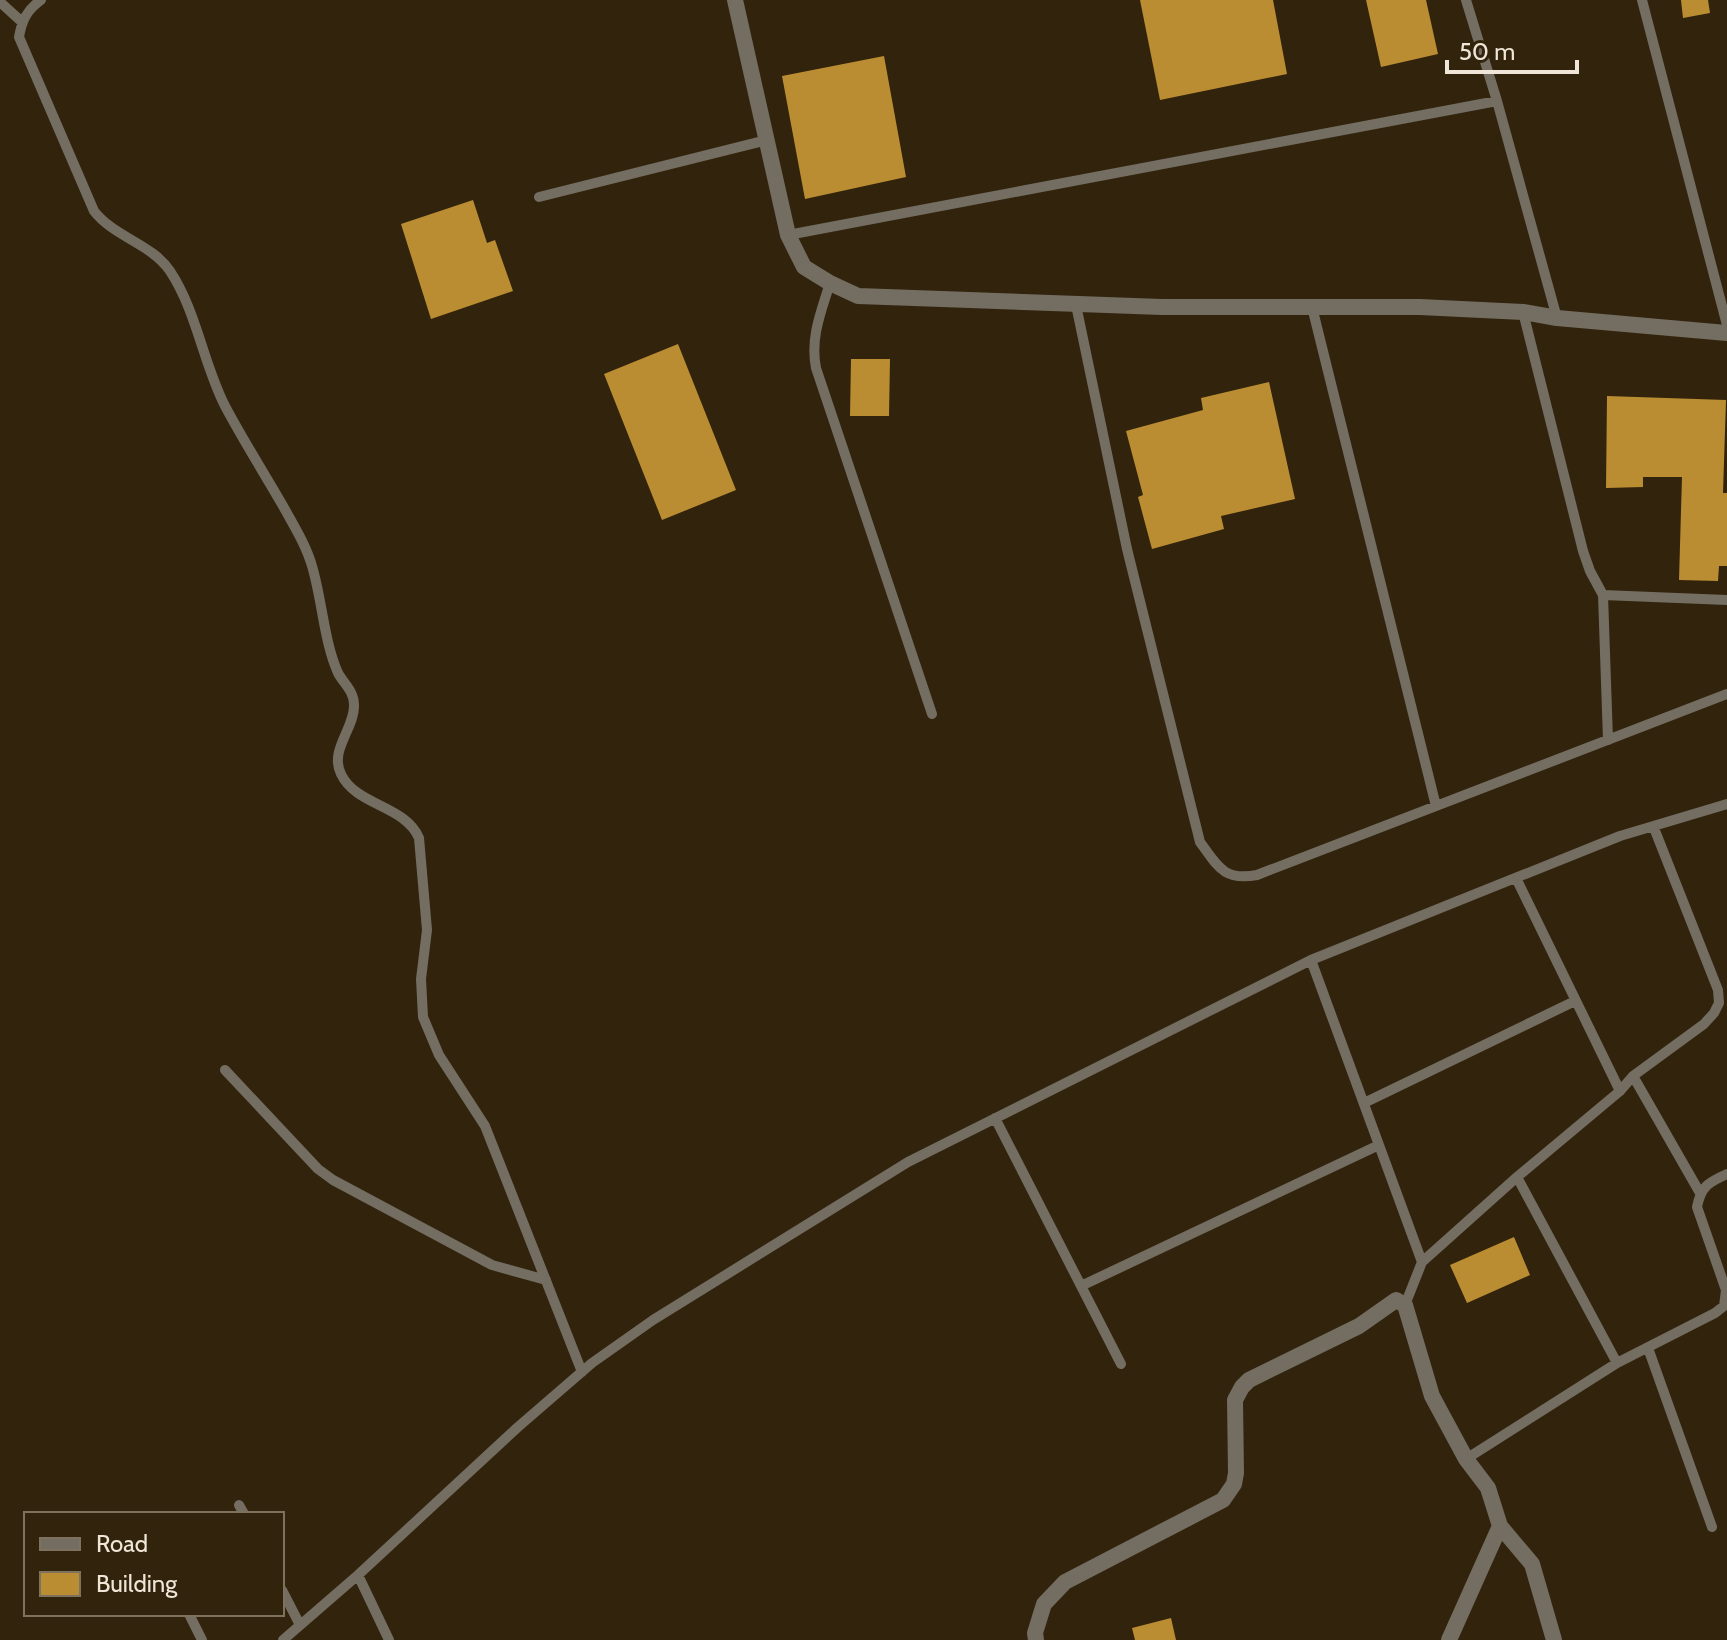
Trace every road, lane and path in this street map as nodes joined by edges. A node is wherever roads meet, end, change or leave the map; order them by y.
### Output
1 (41, 0) edge
2 (735, 0) edge
3 (1466, 0) edge
4 (1642, 0) edge
5 (0, 2) edge
6 (22, 22) junction
7 (1497, 101) junction
8 (767, 140) junction
9 (539, 197) dead end
10 (788, 235) junction
11 (830, 283) junction
12 (1076, 305) junction
13 (1312, 307) junction
14 (1523, 312) junction
15 (1557, 318) junction
16 (1727, 325) edge
17 (1727, 333) edge
18 (1603, 595) junction
19 (1727, 600) edge
20 (1727, 694) edge
21 (932, 714) dead end
22 (1608, 740) junction
23 (1727, 804) edge
24 (1436, 806) junction
25 (1654, 828) junction
26 (1516, 878) junction
27 (1311, 960) junction
28 (1575, 1001) junction
29 (225, 1070) dead end
30 (1633, 1076) junction
31 (1620, 1091) junction
32 (1364, 1103) junction
33 (995, 1118) junction
34 (1379, 1145) junction
35 (1727, 1174) edge
36 (1517, 1177) junction
37 (1700, 1193) junction
38 (1422, 1262) junction
39 (546, 1280) junction
40 (1081, 1286) junction
41 (1405, 1305) junction
42 (1648, 1348) junction
43 (1617, 1363) junction
44 (1121, 1364) dead end
45 (582, 1372) junction
46 (1466, 1459) junction
47 (1500, 1526) junction
48 (1712, 1527) dead end
49 (358, 1575) junction
50 (284, 1594) edge
51 (190, 1616) edge
52 (300, 1625) junction
53 (202, 1640) edge
54 (283, 1640) edge
55 (389, 1640) edge
56 (1036, 1640) edge
57 (1449, 1640) edge
58 (1554, 1640) edge

1 - 6 lane
2 - 8 street
3 - 7 lane
4 - 16 lane
5 - 6 lane
6 - 39 lane
7 - 10 lane
7 - 15 lane
8 - 9 lane
8 - 10 street
10 - 11 street
11 - 12 street
11 - 21 lane
12 - 13 street
12 - 24 lane
13 - 14 street
13 - 24 lane
14 - 15 street
14 - 18 lane
15 - 17 street
18 - 19 lane
18 - 22 lane
20 - 22 lane
22 - 24 lane
23 - 25 lane
25 - 26 lane
25 - 30 lane
26 - 27 lane
26 - 28 lane
27 - 32 lane
27 - 33 lane
28 - 31 lane
28 - 32 lane
29 - 39 lane
30 - 31 lane
30 - 37 lane
31 - 36 lane
32 - 34 lane
33 - 40 lane
33 - 45 lane
34 - 38 lane
34 - 40 lane
35 - 37 lane
36 - 38 lane
36 - 43 lane
37 - 42 lane
38 - 41 lane
39 - 45 lane
40 - 44 lane
41 - 46 street
41 - 56 street
42 - 43 lane
42 - 48 lane
43 - 46 lane
45 - 49 lane
46 - 47 street
47 - 57 street
47 - 58 street
49 - 52 lane
49 - 55 lane
50 - 52 lane
51 - 53 lane
52 - 54 lane

